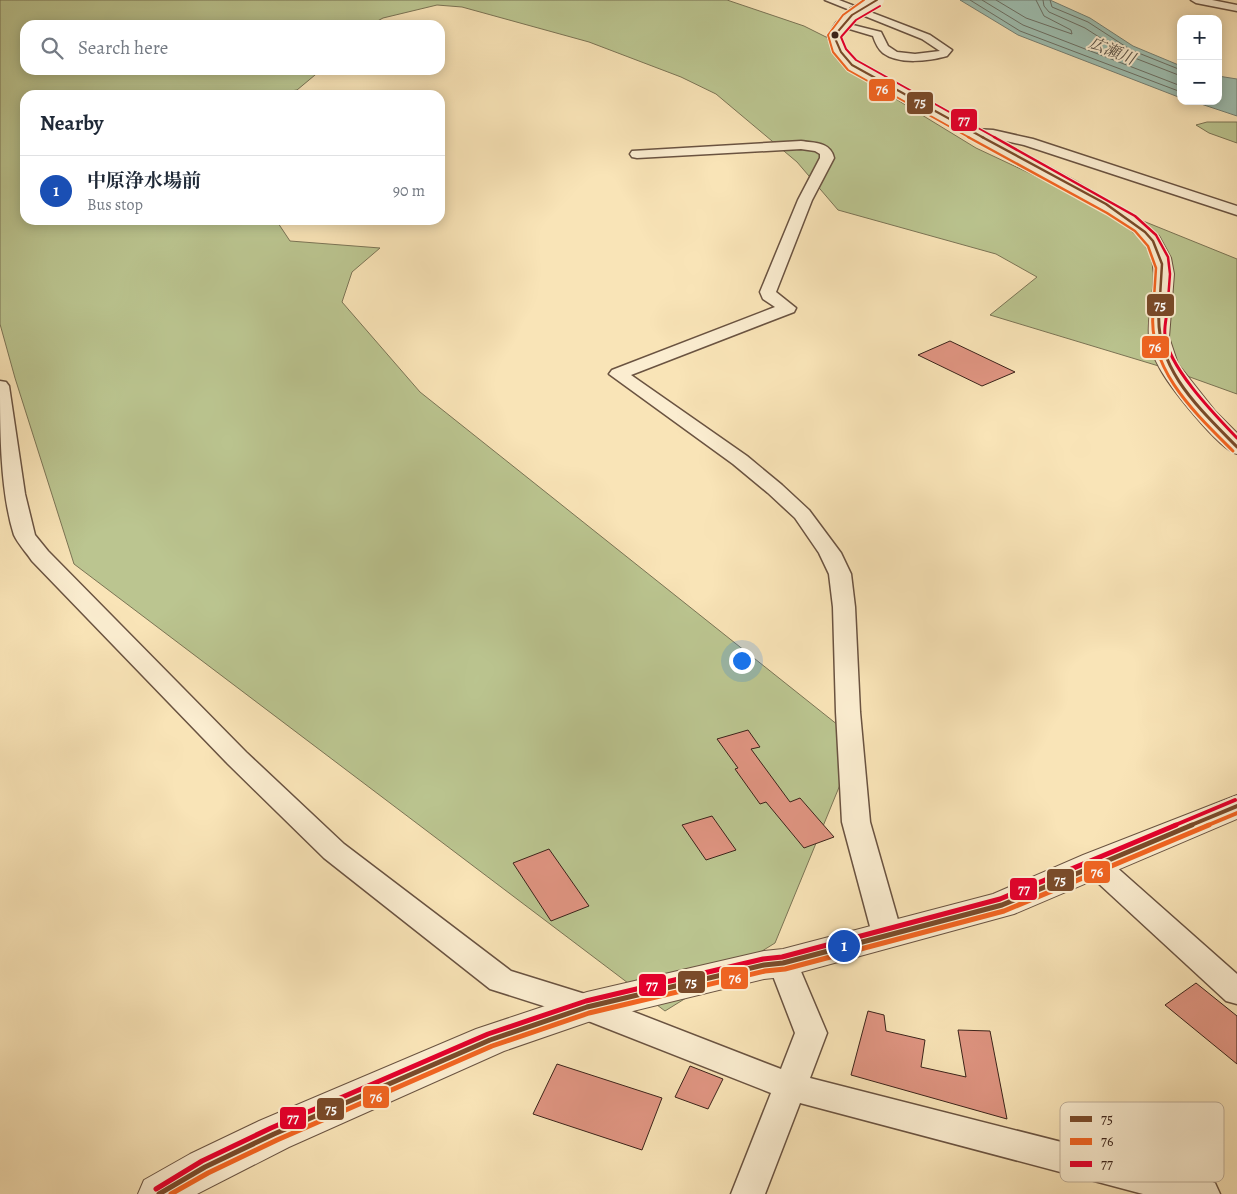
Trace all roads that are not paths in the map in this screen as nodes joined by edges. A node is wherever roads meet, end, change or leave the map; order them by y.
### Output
1 (830, 0) edge
2 (877, 0) edge
3 (1196, 0) edge
4 (1237, 8) edge
5 (847, 20) junction
6 (974, 133) junction
7 (637, 154) dead end
8 (1237, 211) edge
9 (0, 386) edge
10 (1237, 447) edge
11 (1237, 806) edge
12 (1095, 864) junction
13 (887, 934) junction
14 (783, 963) junction
15 (1237, 992) edge
16 (587, 1007) junction
17 (791, 1087) junction
18 (1060, 1157) edge
19 (1157, 1182) edge
20 (159, 1194) edge
21 (748, 1194) edge
22 (1203, 1194) edge

1 - 5 street
2 - 5 street, bridge
3 - 4 street
5 - 6 street
6 - 8 street
6 - 10 street
7 - 13 street
9 - 16 street
11 - 12 street
12 - 13 street
12 - 15 street
13 - 14 street
14 - 16 street
14 - 17 street
16 - 17 street
16 - 20 street
17 - 18 street
17 - 21 street
19 - 22 street

